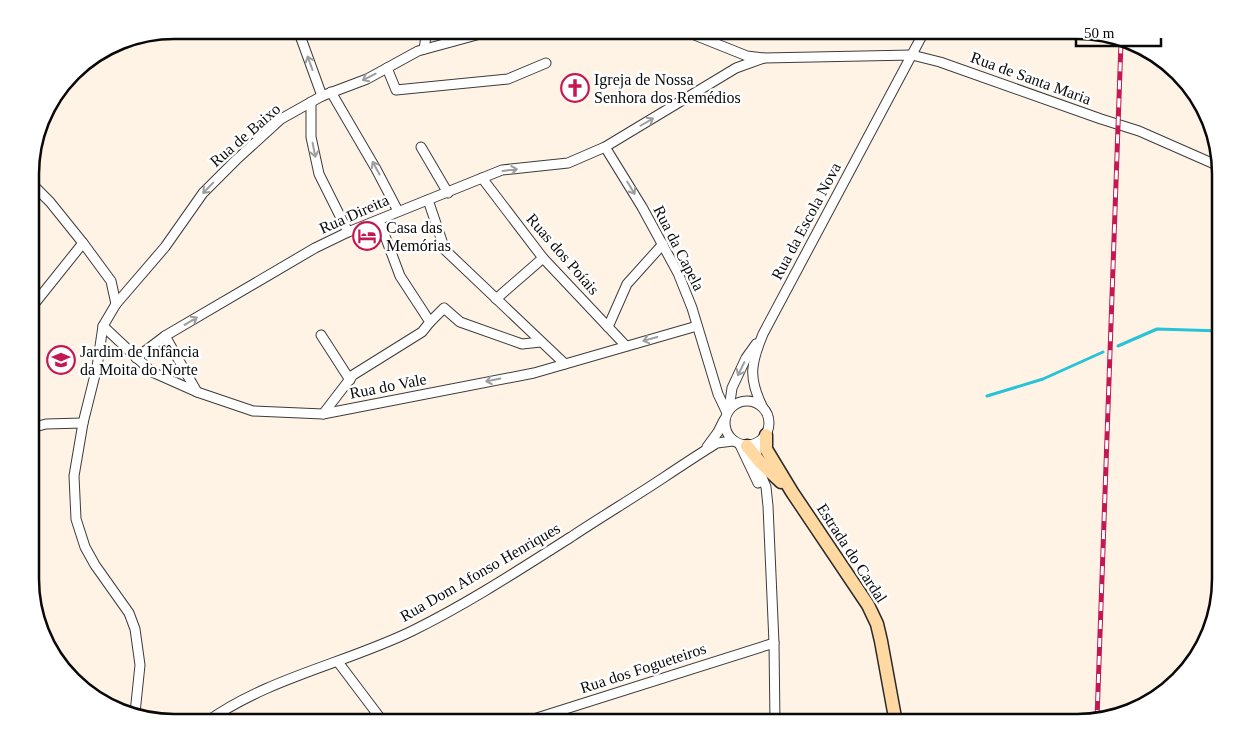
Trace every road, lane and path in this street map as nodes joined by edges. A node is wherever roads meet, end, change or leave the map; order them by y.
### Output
1 (301, 39) edge
2 (426, 39) edge
3 (462, 39) edge
4 (704, 39) edge
5 (920, 39) edge
6 (424, 49) junction
7 (912, 55) junction
8 (764, 58) junction
9 (546, 63) dead end
10 (387, 68) junction
11 (331, 92) junction
12 (322, 96) junction
13 (311, 102) junction
14 (421, 147) dead end
15 (605, 147) junction
16 (1212, 163) edge
17 (482, 178) junction
18 (39, 191) edge
19 (448, 192) junction
20 (428, 200) junction
21 (398, 211) junction
22 (379, 220) junction
23 (348, 232) junction
24 (84, 243) junction
25 (663, 244) junction
26 (544, 258) junction
27 (39, 298) edge
28 (496, 300) junction
29 (116, 304) junction
30 (430, 322) junction
31 (103, 326) junction
32 (697, 326) junction
33 (608, 327) junction
34 (763, 334) junction
35 (321, 335) dead end
36 (165, 336) junction
37 (541, 342) junction
38 (626, 346) junction
39 (136, 358) junction
40 (565, 364) junction
41 (710, 370) junction
42 (350, 380) junction
43 (732, 388) junction
44 (197, 392) junction
45 (762, 406) junction
46 (727, 413) junction
47 (323, 414) junction
48 (83, 423) junction
49 (39, 426) edge
50 (766, 435) junction
51 (744, 444) junction
52 (705, 450) junction
53 (756, 458) junction
54 (792, 492) junction
55 (768, 506) junction
56 (774, 642) junction
57 (338, 662) junction
58 (135, 709) edge
59 (219, 714) edge
60 (377, 714) edge
61 (549, 714) edge
62 (775, 714) edge
63 (894, 714) edge

12 -> 1 street
2 - 6 street
3 - 6 street, Rua de Baixo
4 - 8 street
5 - 7 street, Rua da Escola Nova
6 - 10 street, Rua de Baixo
7 - 8 street, Rua de Santa Maria
7 - 16 street, Rua de Santa Maria
7 - 34 street, Rua da Escola Nova
15 -> 8 street, Rua Direita
9 - 10 street
10 -> 11 street, Rua de Baixo
11 - 12 street, Rua de Baixo
21 -> 11 street
12 - 13 street, Rua de Baixo
13 -> 23 street
13 -> 29 street, Rua de Baixo
14 - 19 street
17 -> 15 street, Rua Direita
15 -> 25 street, Rua da Capela
17 - 19 street, Rua Direita
17 - 26 street, Ruas dos Poíais
18 - 24 street
19 - 20 street, Rua Direita
20 - 21 street, Rua Direita
20 - 28 street
21 - 22 street, Rua Direita
22 - 23 street, Rua Direita
22 - 30 street
36 -> 23 street, Rua Direita
24 - 27 street
24 - 29 street
25 - 32 street, Rua da Capela
25 - 33 street
26 - 28 street
26 - 33 street, Ruas dos Poíais
28 - 37 street
29 - 31 street, Rua de Baixo
30 - 37 street
30 - 42 street
31 - 39 street, Rua do Vale
31 - 48 street
32 -> 38 street, Rua do Vale
32 - 41 street, Rua da Capela
33 - 38 street, Ruas dos Poíais
34 -> 43 street
34 - 45 street, Rua da Escola Nova
35 - 42 street
36 - 39 street, Rua Direita
36 - 44 street
37 - 40 street
38 - 40 street, Rua do Vale
39 - 44 street, Rua do Vale
40 -> 47 street, Rua do Vale
41 - 43 street, Rua da Capela
41 - 46 street, Rua da Capela
42 - 47 street
43 - 46 street
44 - 47 street, Rua do Vale
45 - 46 street
45 - 50 street
46 - 51 street
46 - 52 street, Rua Dom Afonso Henriques
48 - 49 street
48 - 58 street
50 - 51 street
50 - 54 street, Estrada do Cardal
51 - 52 street, Rua Dom Afonso Henriques
51 - 53 street, Estrada do Cardal
51 - 55 street
52 - 57 street, Rua Dom Afonso Henriques
53 - 54 street, Estrada do Cardal
53 - 55 street
54 - 63 street, Estrada do Cardal
55 - 56 street
56 - 61 street, Rua dos Fogueteiros
56 - 62 street
57 - 59 street, Rua Dom Afonso Henriques
57 - 60 street

